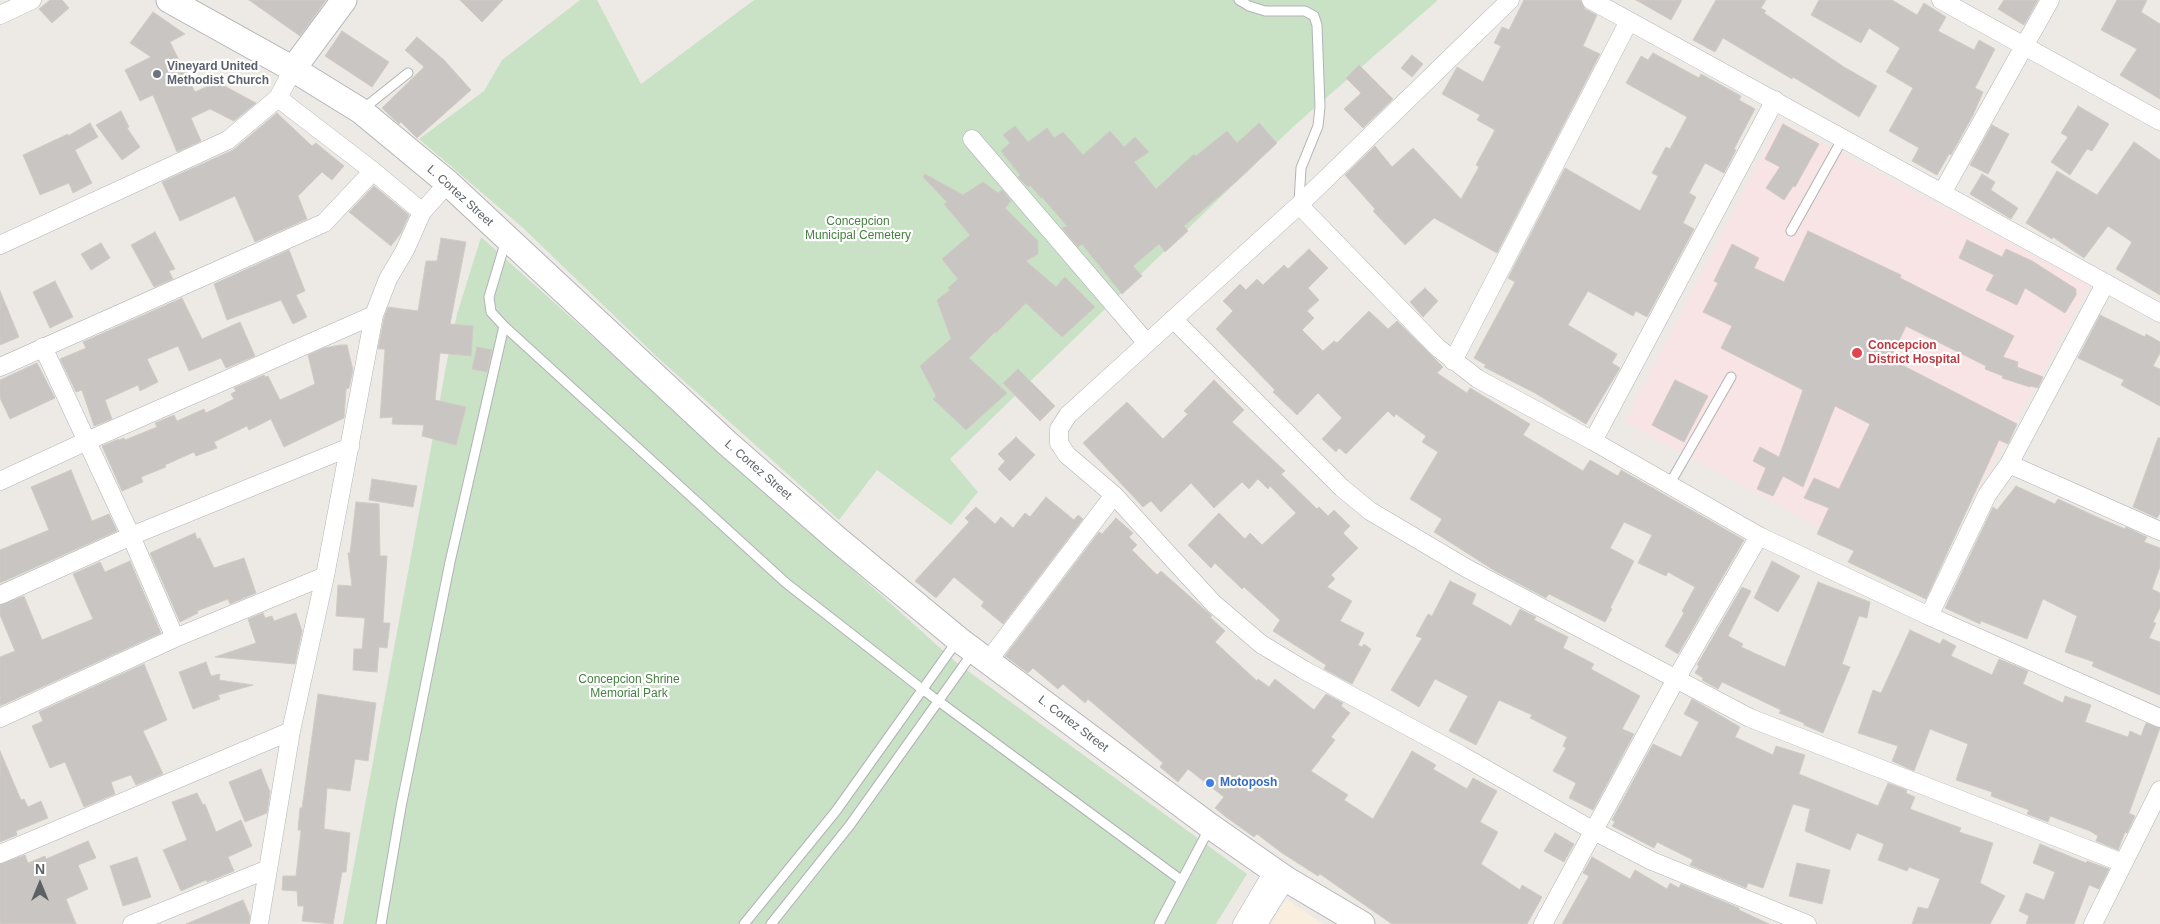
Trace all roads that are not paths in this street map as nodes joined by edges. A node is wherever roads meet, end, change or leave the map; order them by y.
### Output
1 (32, 0) edge
2 (169, 0) edge
3 (344, 0) edge
4 (1239, 0) edge
5 (1510, 0) edge
6 (1591, 0) edge
7 (1941, 0) edge
8 (2050, 0) edge
9 (0, 15) edge
10 (1629, 21) junction
11 (2024, 45) junction
12 (293, 69) junction
13 (408, 73) dead end
14 (278, 98) junction
15 (1775, 100) junction
16 (360, 111) junction
17 (2160, 121) edge
18 (1843, 138) junction
19 (972, 139) dead end
20 (373, 171) junction
21 (448, 184) junction
22 (1942, 193) junction
23 (1299, 205) junction
24 (422, 212) junction
25 (1791, 232) dead end
26 (507, 238) junction
27 (0, 246) edge
28 (2105, 284) junction
29 (2160, 313) edge
30 (374, 315) junction
31 (1173, 319) junction
32 (504, 326) junction
33 (1146, 342) junction
34 (43, 346) junction
35 (1453, 361) junction
36 (0, 367) edge
37 (1731, 377) dead end
38 (87, 441) junction
39 (1593, 441) junction
40 (350, 447) junction
41 (2009, 464) junction
42 (0, 481) edge
43 (1669, 485) junction
44 (1114, 495) junction
45 (2160, 531) edge
46 (131, 536) junction
47 (1759, 536) junction
48 (325, 576) junction
49 (0, 595) edge
50 (1929, 616) junction
51 (174, 638) junction
52 (973, 650) junction
53 (1676, 679) junction
54 (922, 689) junction
55 (937, 701) junction
56 (0, 718) edge
57 (2160, 718) edge
58 (291, 731) junction
59 (2160, 790) edge
60 (1210, 826) junction
61 (1594, 832) junction
62 (0, 854) edge
63 (2123, 862) junction
64 (268, 869) junction
65 (1280, 875) junction
66 (1182, 880) junction
67 (132, 924) edge
68 (260, 924) edge
69 (381, 924) edge
70 (744, 924) edge
71 (771, 924) edge
72 (1159, 924) edge
73 (1242, 924) edge
74 (1258, 924) edge
75 (1362, 924) edge
76 (1543, 924) edge
77 (1807, 924) edge
78 (2092, 924) edge

1 - 9 street
2 - 12 main road, L. Cortez Street
3 - 12 main road
4 - 23 lane
5 - 23 street
6 - 10 street
7 - 11 street
8 - 11 street
10 - 15 street
10 - 35 street
11 - 17 street
11 - 22 street
12 - 14 street
12 - 16 main road, L. Cortez Street
13 - 16 lane
14 - 20 street
14 - 27 street
15 - 18 street
15 - 39 street
16 - 21 main road, L. Cortez Street
18 - 22 street
18 - 25 lane
19 - 33 street
20 - 24 street
20 - 34 street
21 - 24 street
21 - 26 main road, L. Cortez Street
22 - 28 street
23 - 31 street
23 - 35 street
24 - 30 street
26 - 32 lane
26 - 52 main road, L. Cortez Street
28 - 29 street
28 - 41 street
30 - 38 street
30 - 40 street
31 - 33 street
31 - 53 street
32 - 54 lane
32 - 69 lane
33 - 44 street
34 - 36 street
34 - 38 street
35 - 39 street
37 - 43 lane
38 - 42 street
38 - 46 street
39 - 43 street
40 - 46 street
40 - 48 street
41 - 45 street
41 - 50 street
43 - 47 street
44 - 52 street
44 - 61 street
46 - 49 street
46 - 51 street
47 - 50 street
47 - 53 street
48 - 51 street
48 - 58 street
50 - 57 street
51 - 56 street
52 - 54 lane
52 - 55 lane
52 - 60 main road, L. Cortez Street
53 - 61 street
53 - 63 street
54 - 55 lane
54 - 70 lane
55 - 66 lane
55 - 71 lane
58 - 62 street
58 - 64 street
59 - 63 street
60 - 65 main road, L. Cortez Street
60 - 66 lane
61 - 76 street
61 - 77 street
63 - 78 street
64 - 67 street
64 - 68 street
65 - 73 street
65 - 74 street
65 - 75 main road, L. Cortez Street
66 - 72 lane

